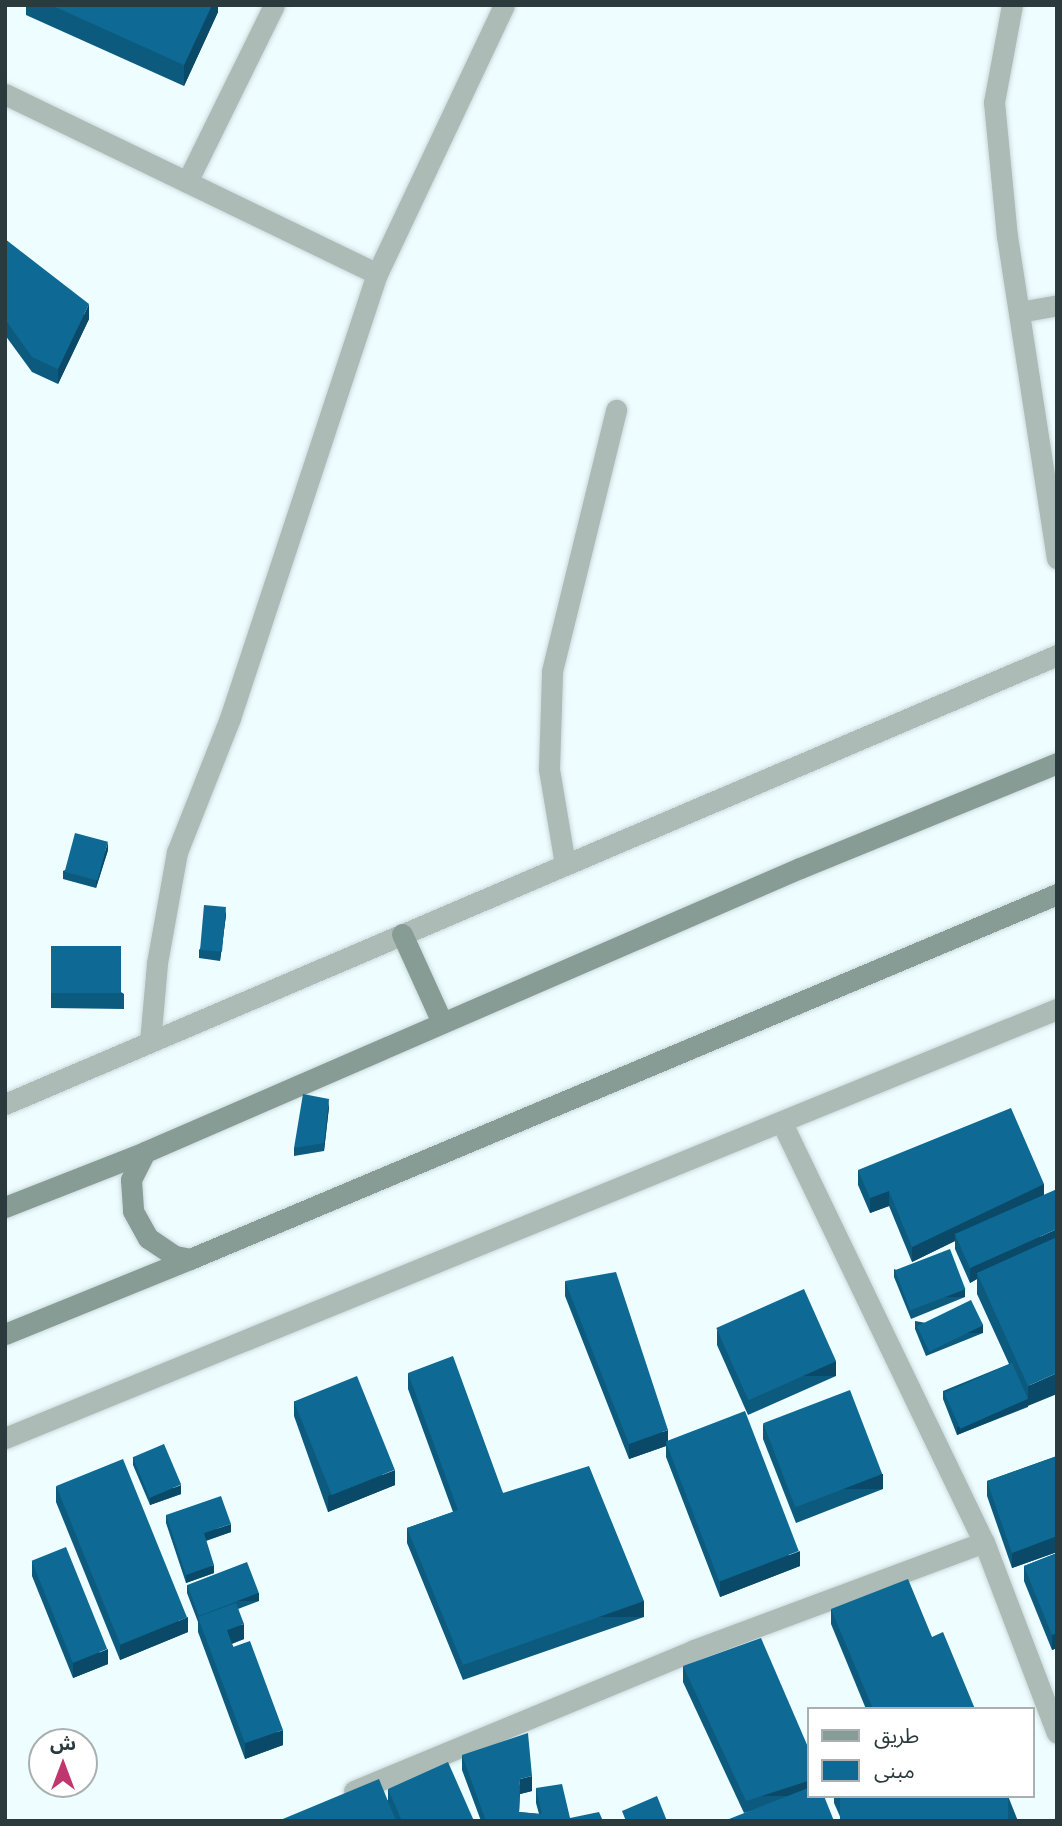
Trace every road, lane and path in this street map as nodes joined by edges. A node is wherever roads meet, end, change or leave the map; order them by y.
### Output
1 (274, 5) edge
2 (504, 5) edge
3 (1012, 5) edge
4 (5, 94) edge
5 (187, 182) junction
6 (377, 274) junction
7 (1057, 305) edge
8 (1019, 312) junction
9 (615, 410) dead end
10 (1057, 558) edge
11 (1057, 655) edge
12 (1057, 762) edge
13 (565, 864) junction
14 (1057, 894) edge
15 (402, 934) junction
16 (1057, 1009) edge
17 (442, 1022) junction
18 (150, 1042) junction
19 (5, 1104) edge
20 (782, 1123) junction
21 (145, 1152) junction
22 (5, 1207) edge
23 (190, 1259) junction
24 (5, 1334) edge
25 (5, 1438) edge
26 (984, 1542) junction
27 (1057, 1733) edge
28 (332, 1799) edge

1 - 5 street
2 - 6 street
3 - 8 street
4 - 5 street
5 - 6 street
6 - 18 street
7 - 8 street
8 - 10 street
9 - 13 street
11 - 13 street
12 - 17 street
13 - 15 street
14 - 23 street
15 - 17 street
15 - 18 street
16 - 20 street
17 - 21 street
18 - 19 street
20 - 25 street
20 - 26 street
21 - 22 street
21 - 23 street
23 - 24 street
26 - 27 street
26 - 28 street

